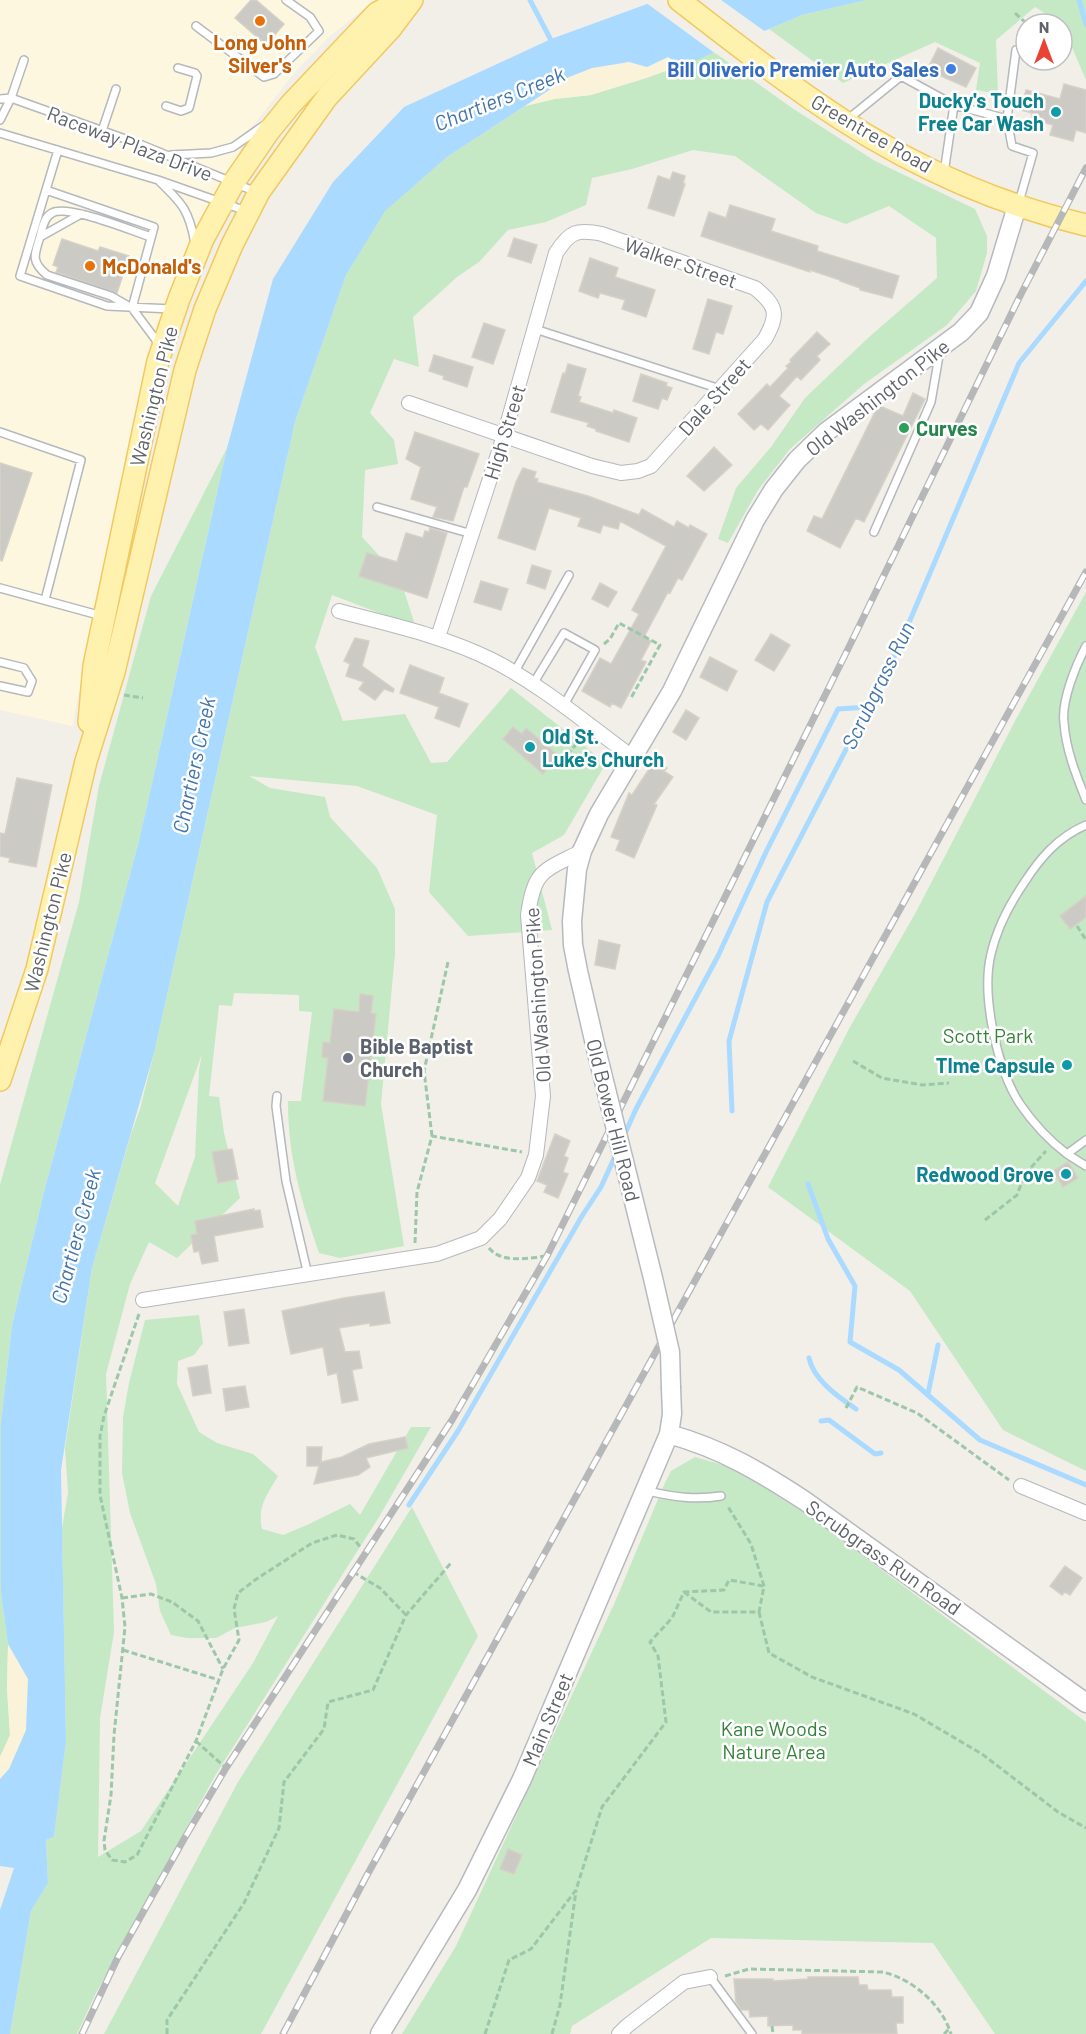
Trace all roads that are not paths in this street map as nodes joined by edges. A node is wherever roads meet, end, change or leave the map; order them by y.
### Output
1 (286, 0) edge
2 (402, 0) edge
3 (412, 0) edge
4 (679, 0) edge
5 (196, 26) dead end
6 (24, 60) dead end
7 (1014, 65) edge
8 (178, 68) dead end
9 (116, 89) dead end
10 (0, 93) edge
11 (0, 99) edge
12 (11, 99) junction
13 (291, 104) junction
14 (954, 105) junction
15 (166, 106) dead end
16 (1007, 119) junction
17 (0, 120) edge
18 (845, 122) junction
19 (102, 131) junction
20 (0, 133) edge
21 (58, 150) junction
22 (166, 155) junction
23 (944, 175) junction
24 (159, 180) junction
25 (234, 183) junction
26 (46, 190) junction
27 (259, 192) junction
28 (222, 203) junction
29 (1017, 206) junction
30 (248, 212) junction
31 (81, 214) junction
32 (1086, 225) edge
33 (577, 232) joint
34 (40, 237) junction
35 (151, 237) junction
36 (197, 255) junction
37 (132, 308) junction
38 (176, 309) junction
39 (775, 311) joint
40 (535, 329) junction
41 (941, 347) junction
42 (162, 348) junction
43 (720, 389) junction
44 (409, 404) dead end
45 (0, 432) edge
46 (504, 436) junction
47 (377, 507) dead end
48 (874, 532) dead end
49 (472, 534) junction
50 (569, 575) dead end
51 (0, 588) edge
52 (45, 600) junction
53 (339, 611) dead end
54 (105, 617) junction
55 (438, 637) junction
56 (1086, 646) edge
57 (0, 662) edge
58 (514, 673) junction
59 (533, 684) junction
60 (0, 686) edge
61 (563, 707) junction
62 (632, 758) junction
63 (86, 761) junction
64 (1086, 800) edge
65 (1086, 825) edge
66 (582, 850) junction
67 (0, 1080) edge
68 (277, 1096) dead end
69 (1086, 1140) edge
70 (1068, 1154) junction
71 (1086, 1166) edge
72 (308, 1275) junction
73 (143, 1300) road end
74 (671, 1388) joint
75 (669, 1434) junction
76 (1021, 1486) road end
77 (645, 1490) junction
78 (721, 1496) road end
79 (1086, 1513) edge
80 (1086, 1703) edge
81 (711, 1979) joint
82 (380, 2034) edge
83 (619, 2034) edge
84 (752, 2034) edge

1 - 5 lane
2 - 13 main road, Washington Pike
3 - 27 main road, Washington Pike
4 - 18 main road, Greentree Road
6 - 12 lane
7 - 16 lane
8 - 15 lane
9 - 19 lane
10 - 12 lane
11 - 12 lane, Raceway Plaza Drive
12 - 17 lane
12 - 19 lane, Raceway Plaza Drive
13 - 22 lane
13 - 25 main road, Washington Pike
14 - 16 lane
14 - 18 lane
14 - 23 lane
16 - 29 lane
18 - 23 main road, Greentree Road
19 - 22 lane, Raceway Plaza Drive
20 - 21 lane, Raceway Plaza Drive
21 - 24 lane, Raceway Plaza Drive
21 - 26 lane
22 - 25 lane, Raceway Plaza Drive
23 - 29 main road, Greentree Road
24 - 28 lane, Raceway Plaza Drive
24 - 36 lane
25 - 27 lane, Raceway Plaza Drive
25 - 28 main road, Washington Pike
26 - 35 lane
26 - 37 lane
27 - 30 main road, Washington Pike
28 - 30 lane, Raceway Plaza Drive
28 - 36 main road, Washington Pike
29 - 32 main road, Greentree Road
29 - 41 street, Old Washington Pike
30 - 63 main road, Washington Pike
31 - 34 lane
31 - 34 lane
31 - 35 lane
33 - 39 street, Walker Street
33 - 40 street, High Street
34 - 37 lane
35 - 37 lane
36 - 38 main road, Washington Pike
37 - 38 lane
37 - 42 lane
38 - 42 main road, Washington Pike
39 - 43 street, Dale Street
40 - 43 lane
40 - 46 street, High Street
41 - 48 lane
41 - 62 street, Old Washington Pike
42 - 54 main road, Washington Pike
43 - 46 street, Dale Street
44 - 46 street
45 - 52 lane
46 - 49 street, High Street
47 - 49 lane
49 - 55 street, High Street
50 - 58 lane
51 - 52 lane
52 - 54 lane
53 - 55 street
54 - 63 main road, Washington Pike
55 - 58 street
56 - 64 lane
57 - 60 lane
58 - 59 street
59 - 61 street
59 - 61 lane
61 - 62 street
62 - 66 street, Old Washington Pike
63 - 67 main road, Washington Pike
65 - 70 lane
66 - 72 street, Old Washington Pike
66 - 74 street, Old Bower Hill Road, bridge
68 - 72 lane
69 - 70 lane
70 - 71 lane
72 - 73 street, Old Washington Pike
74 - 75 street, Main Street
75 - 77 street, Main Street
75 - 80 street, Scrubgrass Run Road
76 - 79 street
77 - 78 lane
77 - 82 street, Main Street
81 - 83 street
81 - 84 lane

